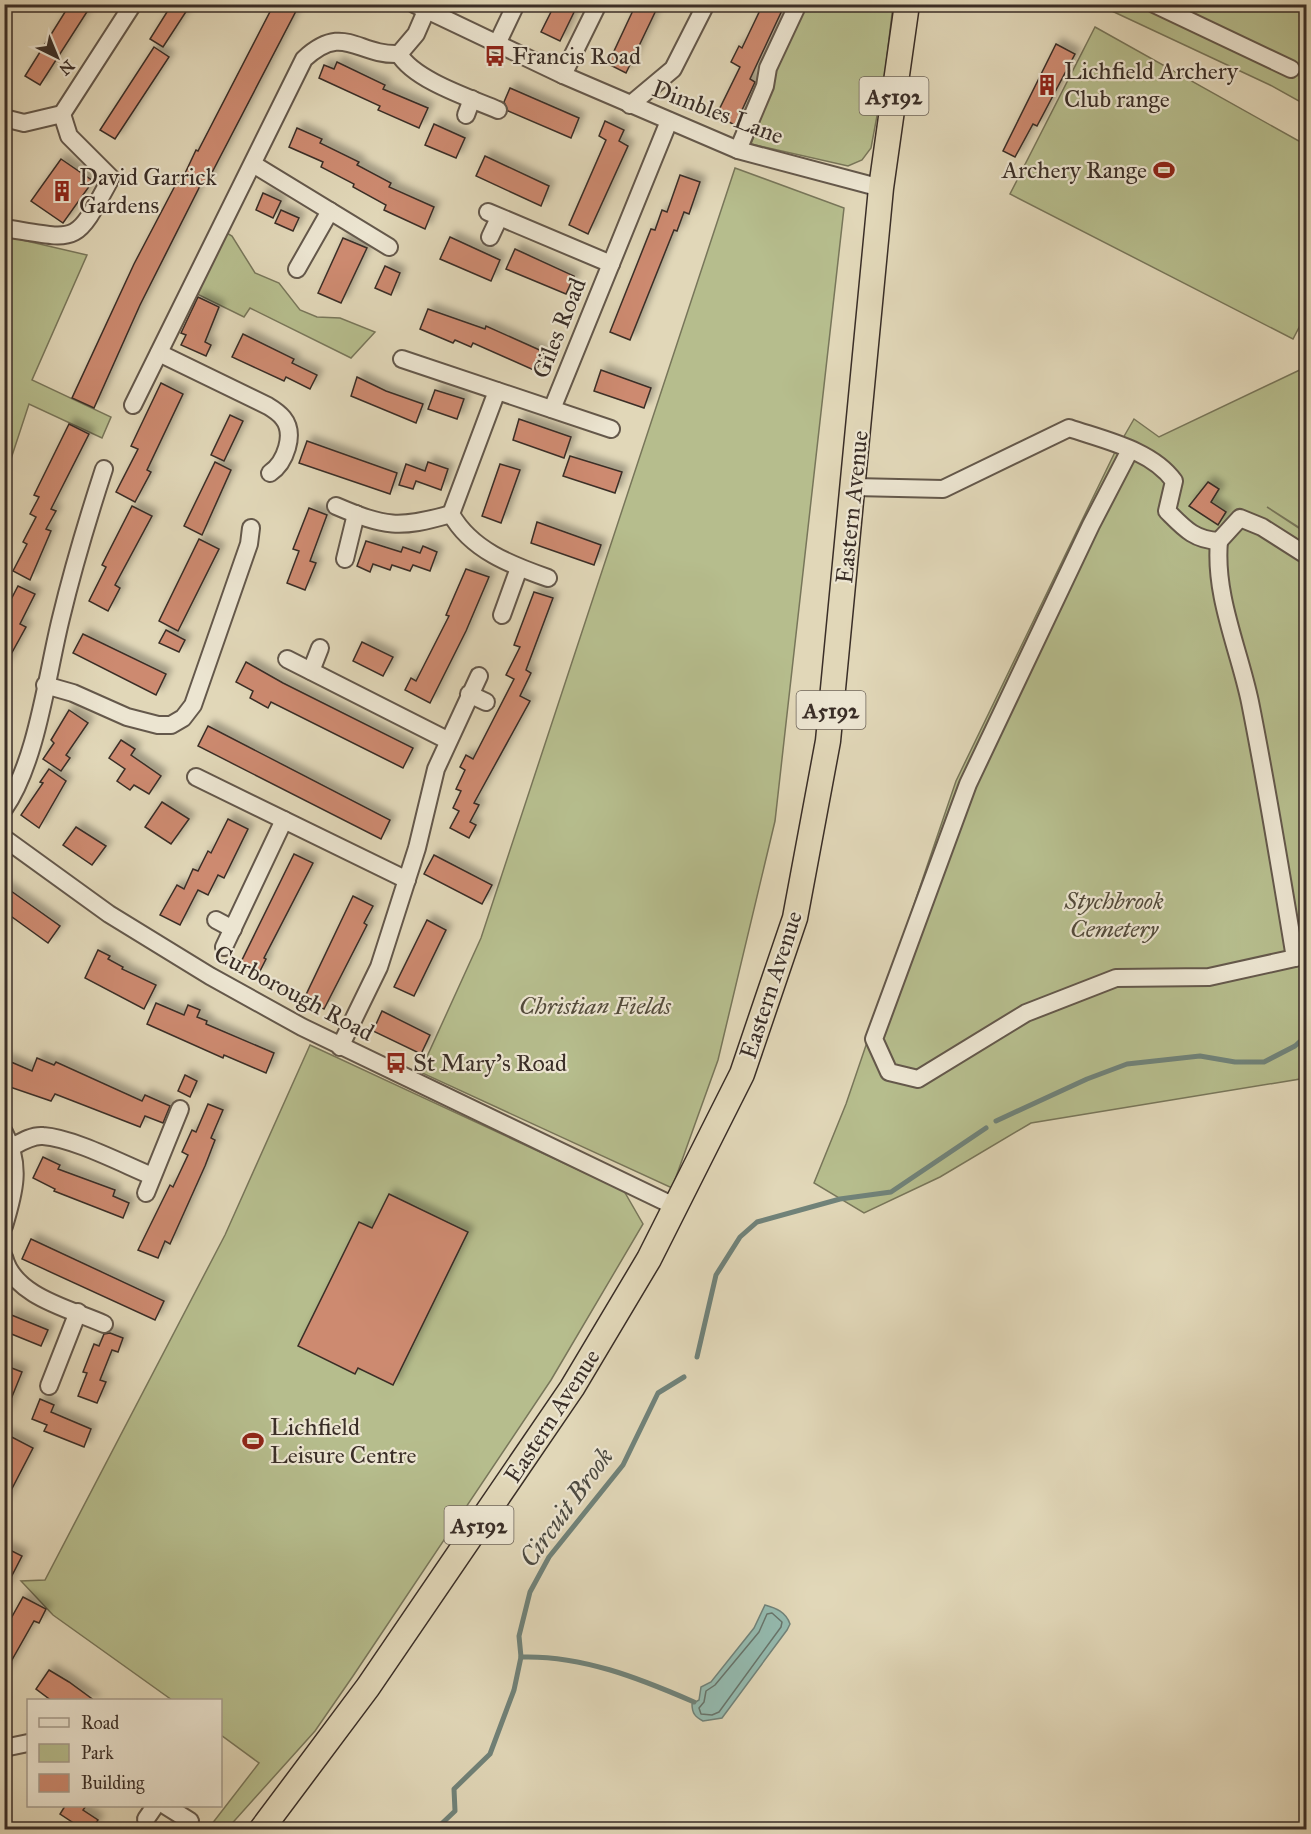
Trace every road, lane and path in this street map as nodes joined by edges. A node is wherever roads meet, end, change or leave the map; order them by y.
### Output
1 (133, 4) edge
2 (516, 4) edge
3 (598, 4) edge
4 (706, 4) edge
5 (798, 4) edge
6 (907, 4) edge
7 (1154, 4) edge
8 (420, 8) edge
9 (496, 44) junction
10 (399, 54) junction
11 (1291, 69) dead end
12 (563, 75) junction
13 (472, 99) junction
14 (630, 105) junction
15 (498, 110) dead end
16 (62, 114) junction
17 (466, 115) dead end
18 (4, 118) edge
19 (669, 122) junction
20 (738, 150) junction
21 (253, 164) junction
22 (881, 188) junction
23 (330, 211) junction
24 (4, 228) edge
25 (490, 237) dead end
26 (389, 247) dead end
27 (611, 264) junction
28 (297, 269) dead end
29 (159, 353) junction
30 (402, 359) dead end
31 (497, 391) junction
32 (133, 405) dead end
33 (552, 409) junction
34 (611, 429) dead end
35 (1130, 450) junction
36 (104, 469) dead end
37 (270, 473) dead end
38 (854, 487) junction
39 (336, 506) dead end
40 (356, 514) junction
41 (451, 514) junction
42 (251, 528) dead end
43 (1219, 541) junction
44 (1306, 555) edge
45 (345, 559) dead end
46 (519, 568) junction
47 (548, 578) dead end
48 (502, 615) dead end
49 (320, 648) dead end
50 (287, 660) dead end
51 (311, 671) junction
52 (479, 676) dead end
53 (45, 685) junction
54 (469, 694) junction
55 (486, 702) dead end
56 (447, 740) junction
57 (201, 784) dead end
58 (4, 809) edge
59 (284, 820) junction
60 (4, 838) edge
61 (407, 880) junction
62 (216, 920) dead end
63 (233, 929) junction
64 (224, 947) dead end
65 (1301, 955) edge
66 (340, 1047) junction
67 (180, 1109) dead end
68 (8, 1140) edge
69 (155, 1169) junction
70 (146, 1193) dead end
71 (676, 1207) junction
72 (4, 1227) edge
73 (4, 1257) edge
74 (78, 1312) junction
75 (104, 1324) dead end
76 (55, 1368) junction
77 (70, 1377) dead end
78 (49, 1386) dead end
79 (27, 1743) edge
80 (4, 1748) edge
81 (168, 1807) edge
82 (190, 1821) dead end
83 (261, 1830) edge

1 - 16 street
2 - 9 street
3 - 12 street
4 - 14 street
5 - 20 street
6 - 22 highway, Eastern Avenue / A5192
7 - 11 street
8 - 9 street, Dimbles Lane
8 - 10 street
9 - 12 street, Dimbles Lane
10 - 13 street
10 - 21 street
12 - 14 street, Dimbles Lane
13 - 15 street
13 - 17 street
14 - 19 street, Dimbles Lane
16 - 18 street
16 - 24 street
19 - 20 street, Dimbles Lane
19 - 27 street, Giles Road
20 - 22 street, Dimbles Lane
21 - 23 street
21 - 29 street
22 - 38 highway, Eastern Avenue / A5192
23 - 26 street
23 - 28 street
25 - 27 street, Giles Road
27 - 33 street, Giles Road
29 - 32 street
29 - 37 street
30 - 31 street, Giles Road
31 - 33 street, Giles Road
31 - 41 street, Giles Road
33 - 34 street, Giles Road
35 - 38 street
35 - 43 street
35 - 65 street
36 - 53 street
38 - 71 highway, Eastern Avenue / A5192
39 - 40 street
40 - 41 street
40 - 45 street
41 - 46 street
42 - 53 street
43 - 44 street
43 - 65 street
46 - 47 street
46 - 48 street
49 - 51 street
50 - 51 street
51 - 56 street
52 - 54 street
53 - 58 street
54 - 55 street
54 - 56 street
56 - 61 street
57 - 59 street
59 - 61 street
59 - 63 street
60 - 66 street, Curborough Road
61 - 66 street
62 - 63 street
63 - 64 street
66 - 71 street, Curborough Road
67 - 69 street
68 - 69 street
68 - 72 street
69 - 70 street
71 - 83 highway, Eastern Avenue / A5192
73 - 74 street
74 - 75 street
74 - 76 street
76 - 77 street
76 - 78 street
79 - 80 street
81 - 82 street

